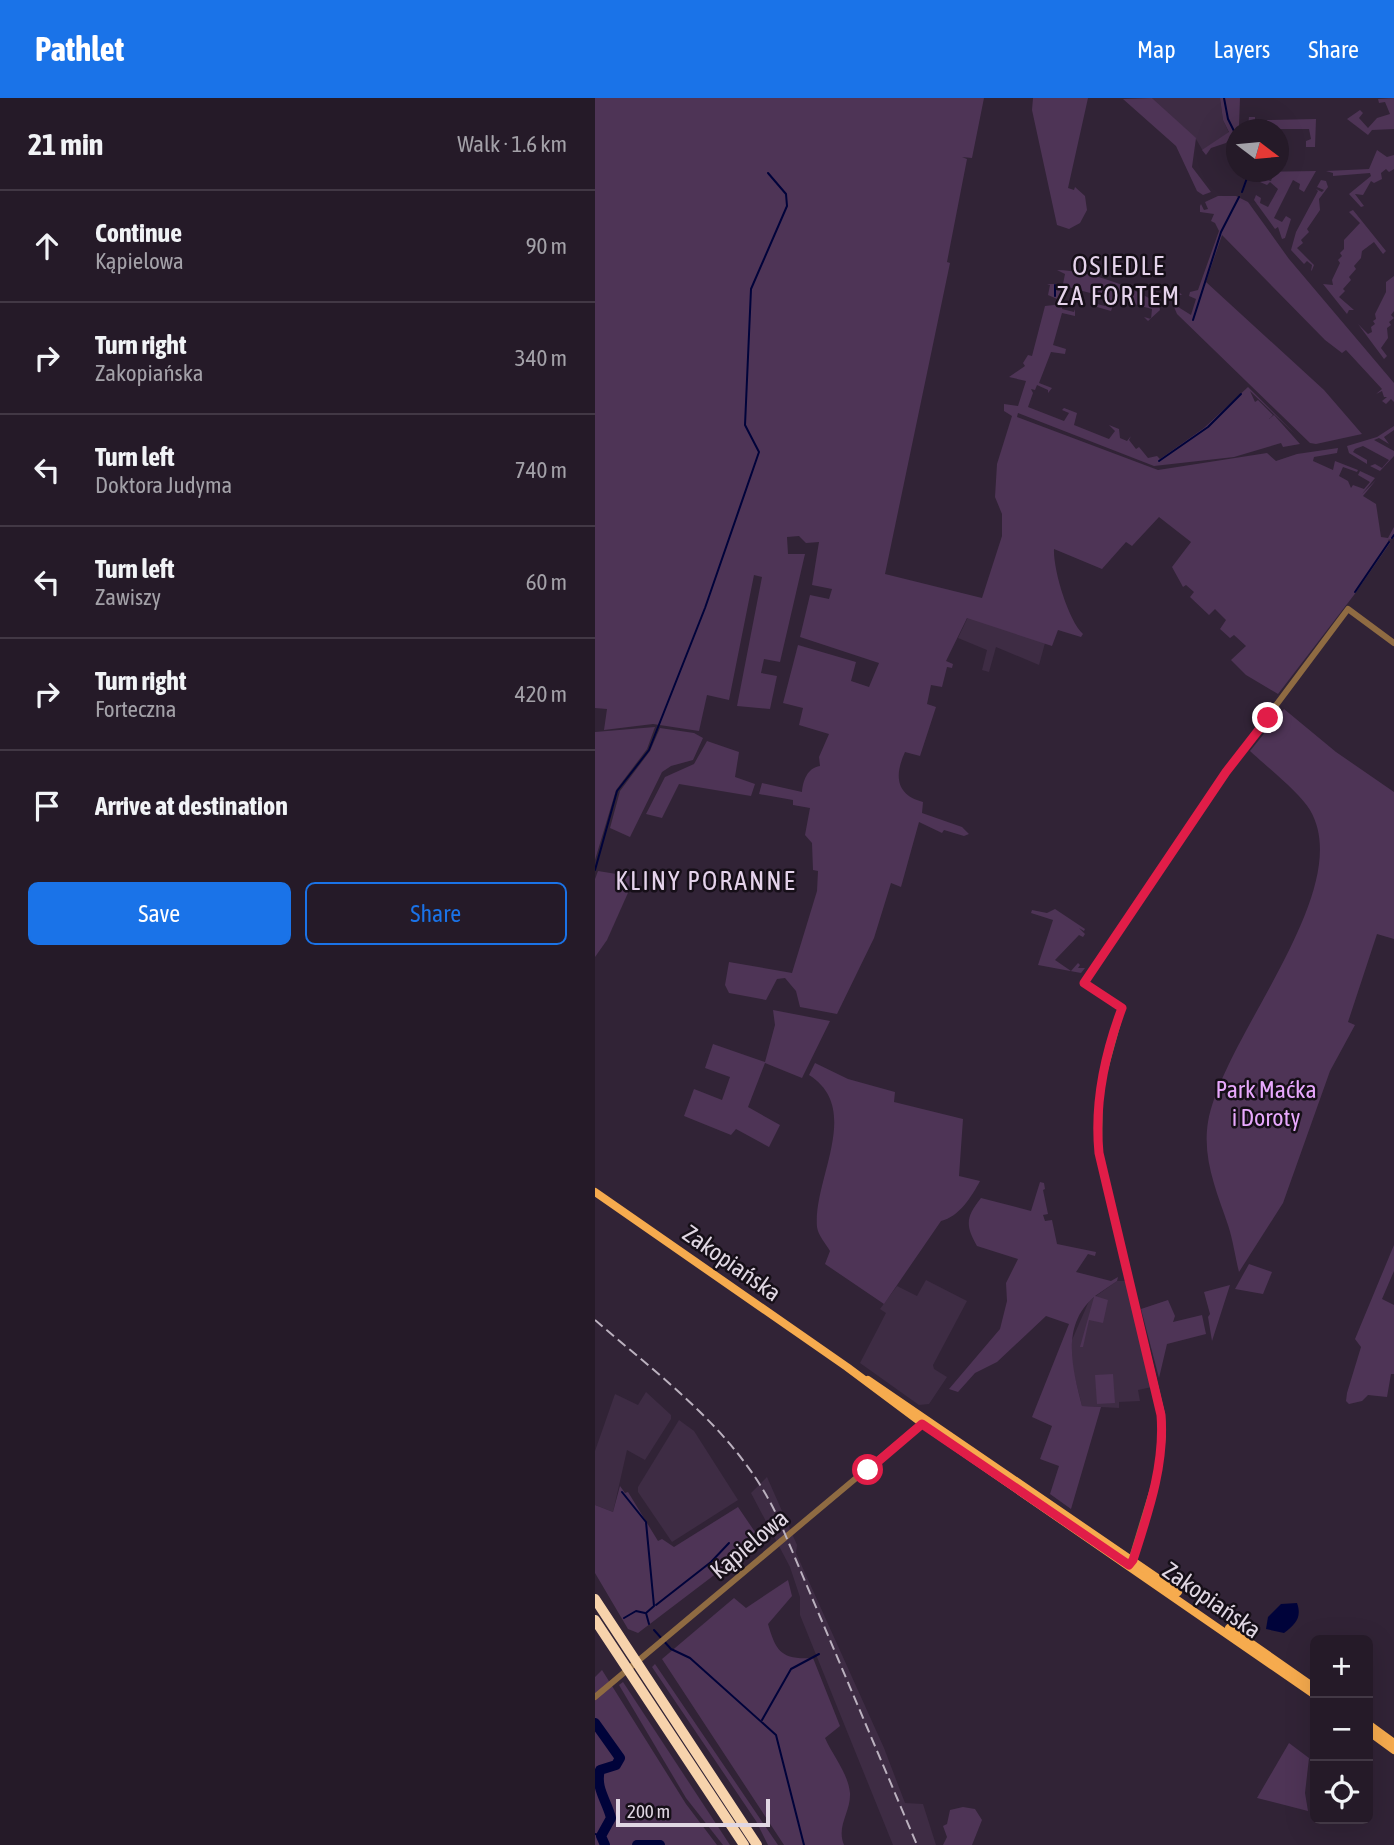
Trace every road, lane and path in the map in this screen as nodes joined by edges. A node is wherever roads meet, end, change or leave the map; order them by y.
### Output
1 (1394, 643) edge
2 (595, 1192) edge
3 (924, 1421) junction
4 (1131, 1563) junction
5 (595, 1600) edge
6 (595, 1620) edge
7 (1310, 1685) edge
8 (1310, 1691) edge
9 (595, 1697) edge
10 (1373, 1728) edge
11 (1373, 1735) edge
12 (1394, 1743) edge
13 (1394, 1750) edge
14 (744, 1845) edge
15 (757, 1845) edge

1 - 4 street
2 - 3 main road, Zakopiańska
3 - 4 main road, Zakopiańska
3 - 9 street, Kąpielowa
4 - 7 main road, Zakopiańska
4 - 8 main road, Zakopiańska
5 - 15 highway
6 - 14 highway
10 - 12 main road
11 - 13 main road

